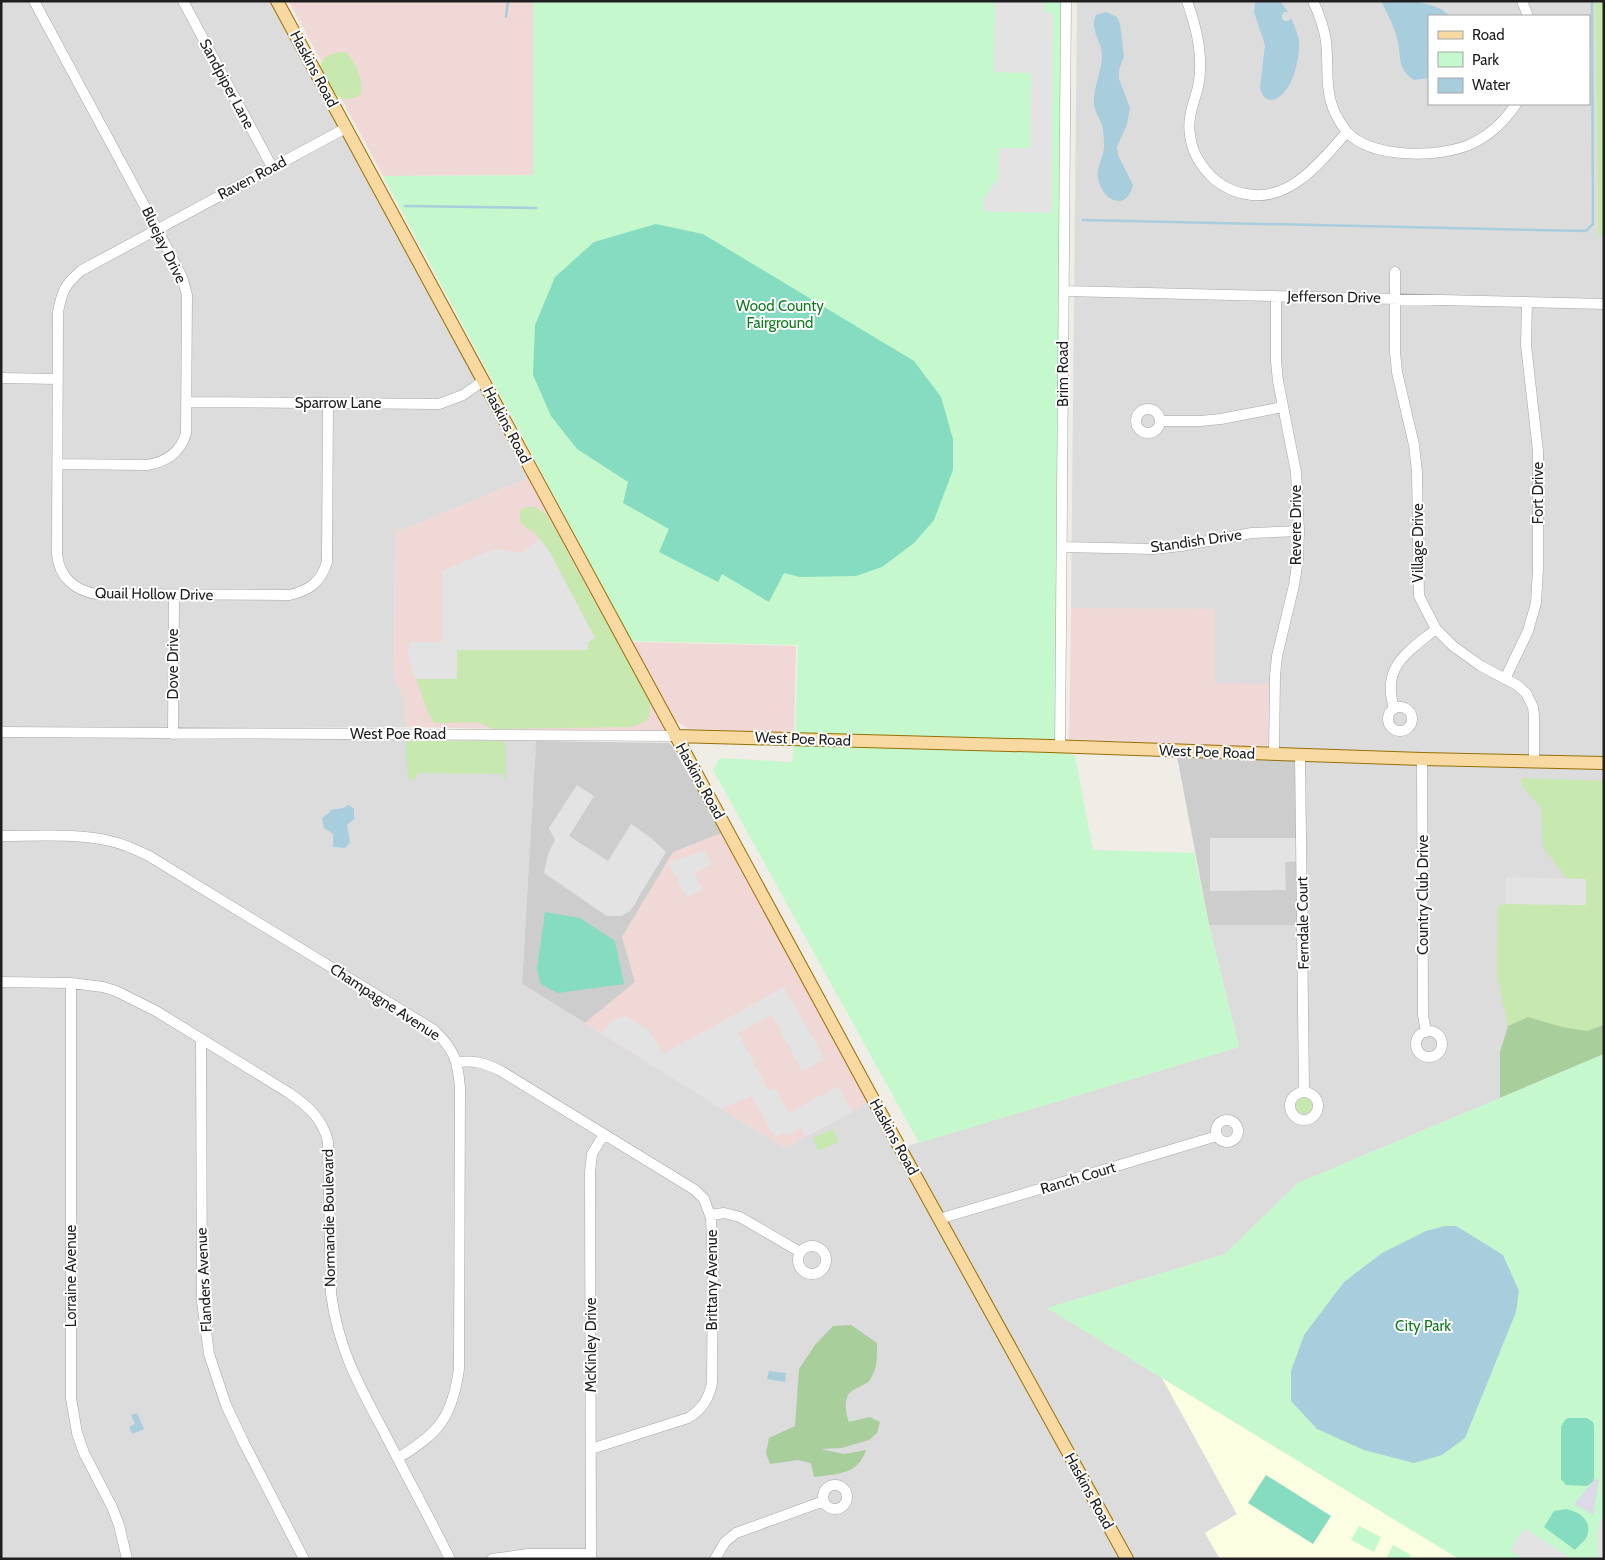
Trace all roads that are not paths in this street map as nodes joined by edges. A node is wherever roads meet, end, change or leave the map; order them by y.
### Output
1 (34, 1) edge
2 (183, 1) edge
3 (277, 1) edge
4 (1066, 1) edge
5 (1188, 1) edge
6 (1313, 1) edge
7 (1522, 1) edge
8 (1528, 15) edge
9 (1515, 105) edge
10 (346, 128) junction
11 (1348, 132) junction
12 (272, 168) junction
13 (158, 229) junction
14 (1396, 272) dead end
15 (1064, 291) junction
16 (1276, 296) junction
17 (1395, 299) junction
18 (1527, 302) junction
19 (1604, 304) edge
20 (1, 378) edge
21 (58, 380) junction
22 (483, 381) junction
23 (186, 402) junction
24 (328, 403) junction
25 (1283, 408) junction
26 (1160, 421) dead end
27 (58, 464) junction
28 (1299, 531) junction
29 (1062, 547) junction
30 (174, 595) junction
31 (1436, 629) junction
32 (1505, 678) junction
33 (1394, 708) dead end
34 (1, 732) edge
35 (173, 734) junction
36 (675, 736) junction
37 (1060, 746) junction
38 (1274, 754) junction
39 (1300, 755) junction
40 (1422, 759) junction
41 (1534, 762) junction
42 (1604, 763) edge
43 (1, 836) edge
44 (1, 982) edge
45 (71, 982) junction
46 (1426, 1032) dead end
47 (201, 1039) junction
48 (457, 1062) junction
49 (1304, 1091) dead end
50 (604, 1134) junction
51 (1217, 1136) dead end
52 (711, 1215) junction
53 (939, 1219) junction
54 (800, 1252) dead end
55 (591, 1449) junction
56 (398, 1458) junction
57 (824, 1501) dead end
58 (591, 1556) edge
59 (127, 1559) edge
60 (304, 1559) edge
61 (450, 1559) edge
62 (492, 1559) edge
63 (715, 1559) edge
64 (1127, 1559) edge

1 - 13 street, Bluejay Drive
2 - 12 street, Sandpiper Lane
3 - 10 main road, Haskins Road
4 - 15 street, Brim Road
5 - 11 street
6 - 11 street
7 - 8 street
9 - 11 street
10 - 12 street, Raven Road
10 - 22 main road, Haskins Road
12 - 13 street, Raven Road
13 - 21 street, Quail Hollow Drive
13 - 23 street, Bluejay Drive
14 - 17 street, Village Drive
15 - 16 street, Jefferson Drive
15 - 29 street, Brim Road
16 - 17 street, Jefferson Drive
16 - 25 street, Revere Drive
17 - 18 street, Jefferson Drive
17 - 31 street, Village Drive
18 - 19 street, Jefferson Drive
18 - 32 street, Fort Drive
20 - 21 street
21 - 27 street, Quail Hollow Drive
22 - 24 street, Sparrow Lane
22 - 36 main road, Haskins Road
23 - 24 street, Sparrow Lane
23 - 27 street, Bluejay Drive
24 - 30 street, Quail Hollow Drive
25 - 26 street
25 - 28 street, Revere Drive
27 - 30 street, Quail Hollow Drive
28 - 29 street, Standish Drive
28 - 38 street, Revere Drive
29 - 37 street, Brim Road
30 - 35 street, Dove Drive
31 - 32 street, Village Drive
31 - 33 street
32 - 41 street, Village Drive
34 - 35 street, West Poe Road
35 - 36 street, West Poe Road
36 - 37 main road, West Poe Road
36 - 53 main road, Haskins Road
37 - 38 main road, West Poe Road
38 - 39 main road, West Poe Road
39 - 40 main road, West Poe Road
39 - 49 street, Ferndale Court
40 - 41 main road, West Poe Road
40 - 46 street, Country Club Drive
41 - 42 main road, West Poe Road
43 - 48 street, Champagne Avenue
44 - 45 street, Normandie Boulevard
45 - 47 street, Normandie Boulevard
45 - 59 street, Lorraine Avenue
47 - 56 street, Normandie Boulevard
47 - 60 street, Flanders Avenue
48 - 50 street, Brittany Avenue
48 - 56 street, Champagne Avenue
50 - 52 street, Brittany Avenue
50 - 55 street, McKinley Drive
51 - 53 street, Ranch Court
52 - 54 street
52 - 55 street, Brittany Avenue
53 - 64 main road, Haskins Road
55 - 58 street, McKinley Drive
56 - 61 street, Normandie Boulevard
57 - 63 street
58 - 62 street

